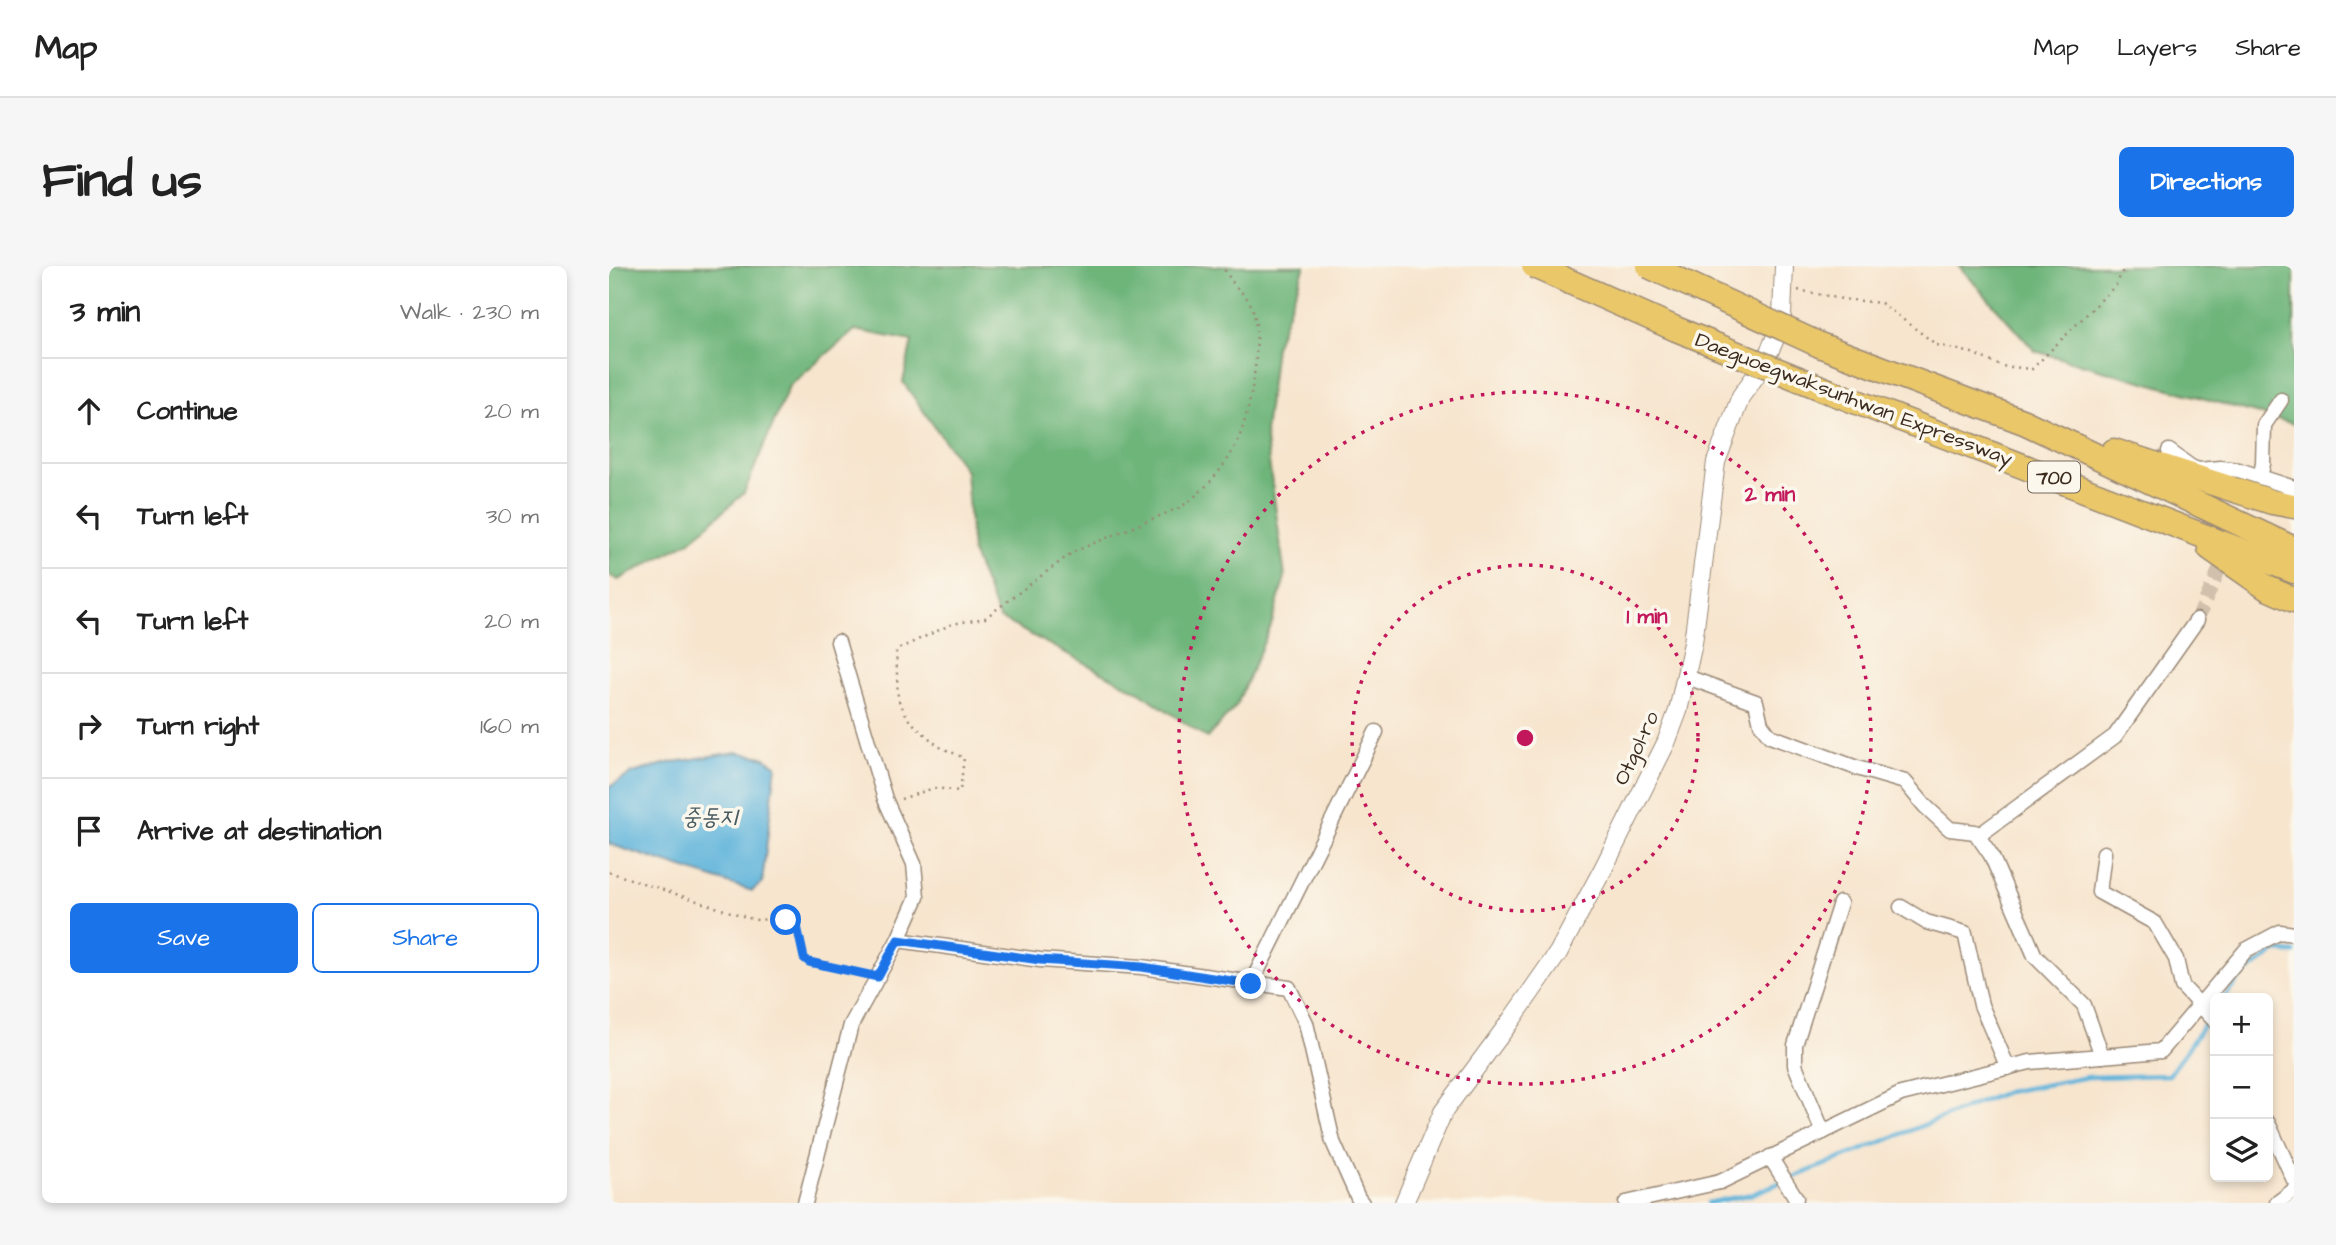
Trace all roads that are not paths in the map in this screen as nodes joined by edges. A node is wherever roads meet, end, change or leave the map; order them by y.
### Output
1 (1534, 266) edge
2 (1649, 266) edge
3 (1784, 266) edge
4 (2281, 400) dead end
5 (2024, 422) junction
6 (2169, 451) dead end
7 (2260, 477) junction
8 (2294, 488) edge
9 (2294, 506) edge
10 (2178, 525) junction
11 (2286, 557) edge
12 (2294, 600) edge
13 (2197, 620) tunnel mouth
14 (838, 642) dead end
15 (1687, 677) junction
16 (1376, 732) dead end
17 (1978, 836) junction
18 (2104, 853) dead end
19 (1840, 903) dead end
20 (1901, 907) dead end
21 (2294, 934) edge
22 (898, 940) junction
23 (1251, 984) junction
24 (2200, 1004) junction
25 (2210, 1015) edge
26 (2102, 1056) junction
27 (2008, 1068) junction
28 (1823, 1132) junction
29 (2273, 1134) edge
30 (1770, 1157) junction
31 (2294, 1180) edge
32 (2294, 1190) edge
33 (805, 1203) edge
34 (1362, 1203) edge
35 (1404, 1203) edge
36 (1626, 1203) edge
37 (1795, 1203) edge
38 (2277, 1203) edge

1 - 10 highway, Daeguoegwaksunhwan Expressway / 700, bridge
2 - 5 highway, Daeguoegwaksunhwan Expressway / 700, bridge
3 - 15 street, Otgol-ro
4 - 7 street
5 - 9 highway
5 - 11 highway, Daeguoegwaksunhwan Expressway / 700
6 - 7 street
7 - 8 street
10 - 11 highway, Daeguoegwaksunhwan Expressway / 700
10 - 12 highway
13 - 17 street
14 - 22 street
15 - 17 street
15 - 35 street, Otgol-ro
16 - 23 street
17 - 26 street
18 - 24 street
19 - 28 street
20 - 27 street
21 - 24 street
22 - 23 street
22 - 33 street
23 - 34 street
24 - 25 street
24 - 26 street
26 - 27 street
27 - 28 street
28 - 30 street
29 - 31 street
30 - 36 street
30 - 37 street
32 - 38 street

